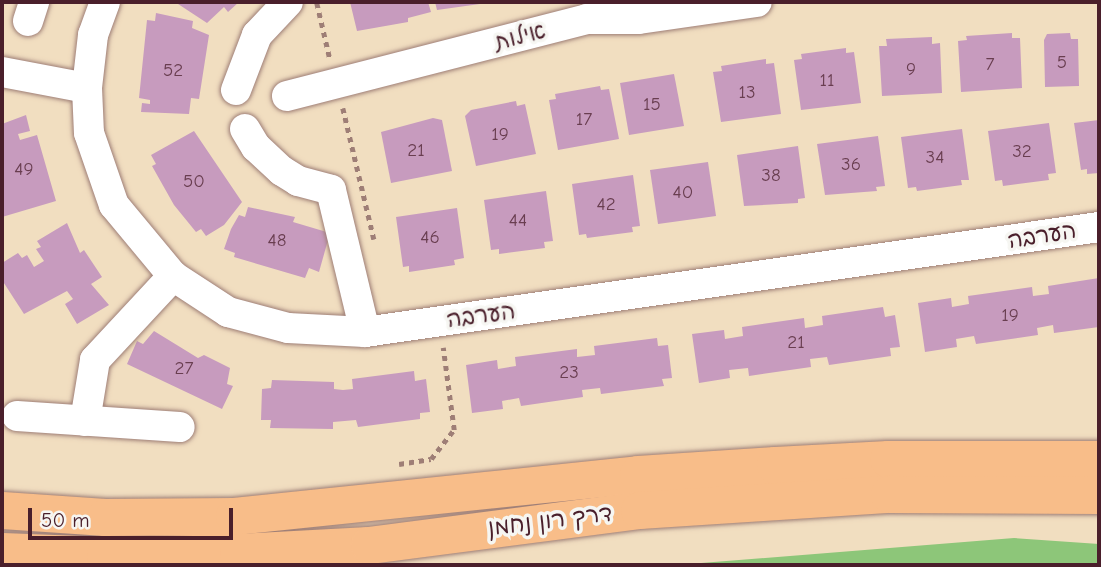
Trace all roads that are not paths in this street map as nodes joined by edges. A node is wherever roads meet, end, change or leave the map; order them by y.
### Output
1 (105, 2) edge
2 (288, 2) edge
3 (757, 2) edge
4 (2, 72) edge
5 (87, 88) junction
6 (236, 90) dead end
7 (287, 96) dead end
8 (245, 128) dead end
9 (1099, 227) edge
10 (173, 276) junction
11 (365, 332) junction
12 (17, 416) dead end
13 (85, 421) junction
14 (180, 427) dead end
15 (1099, 460) edge
16 (1099, 495) edge
17 (2, 510) edge
18 (2, 551) edge
19 (111, 560) edge

1 - 5 street, הערבה
2 - 6 street
3 - 7 street, אילות
4 - 5 street
5 - 10 street, הערבה
8 - 11 street
9 - 11 street, הערבה
10 - 11 street, הערבה
10 - 13 street
12 - 13 street
13 - 14 street
15 - 17 main road, דרך רון נחמן
16 - 19 main road, דרך רון נחמן
18 - 19 main road, דרך רון נחמן

